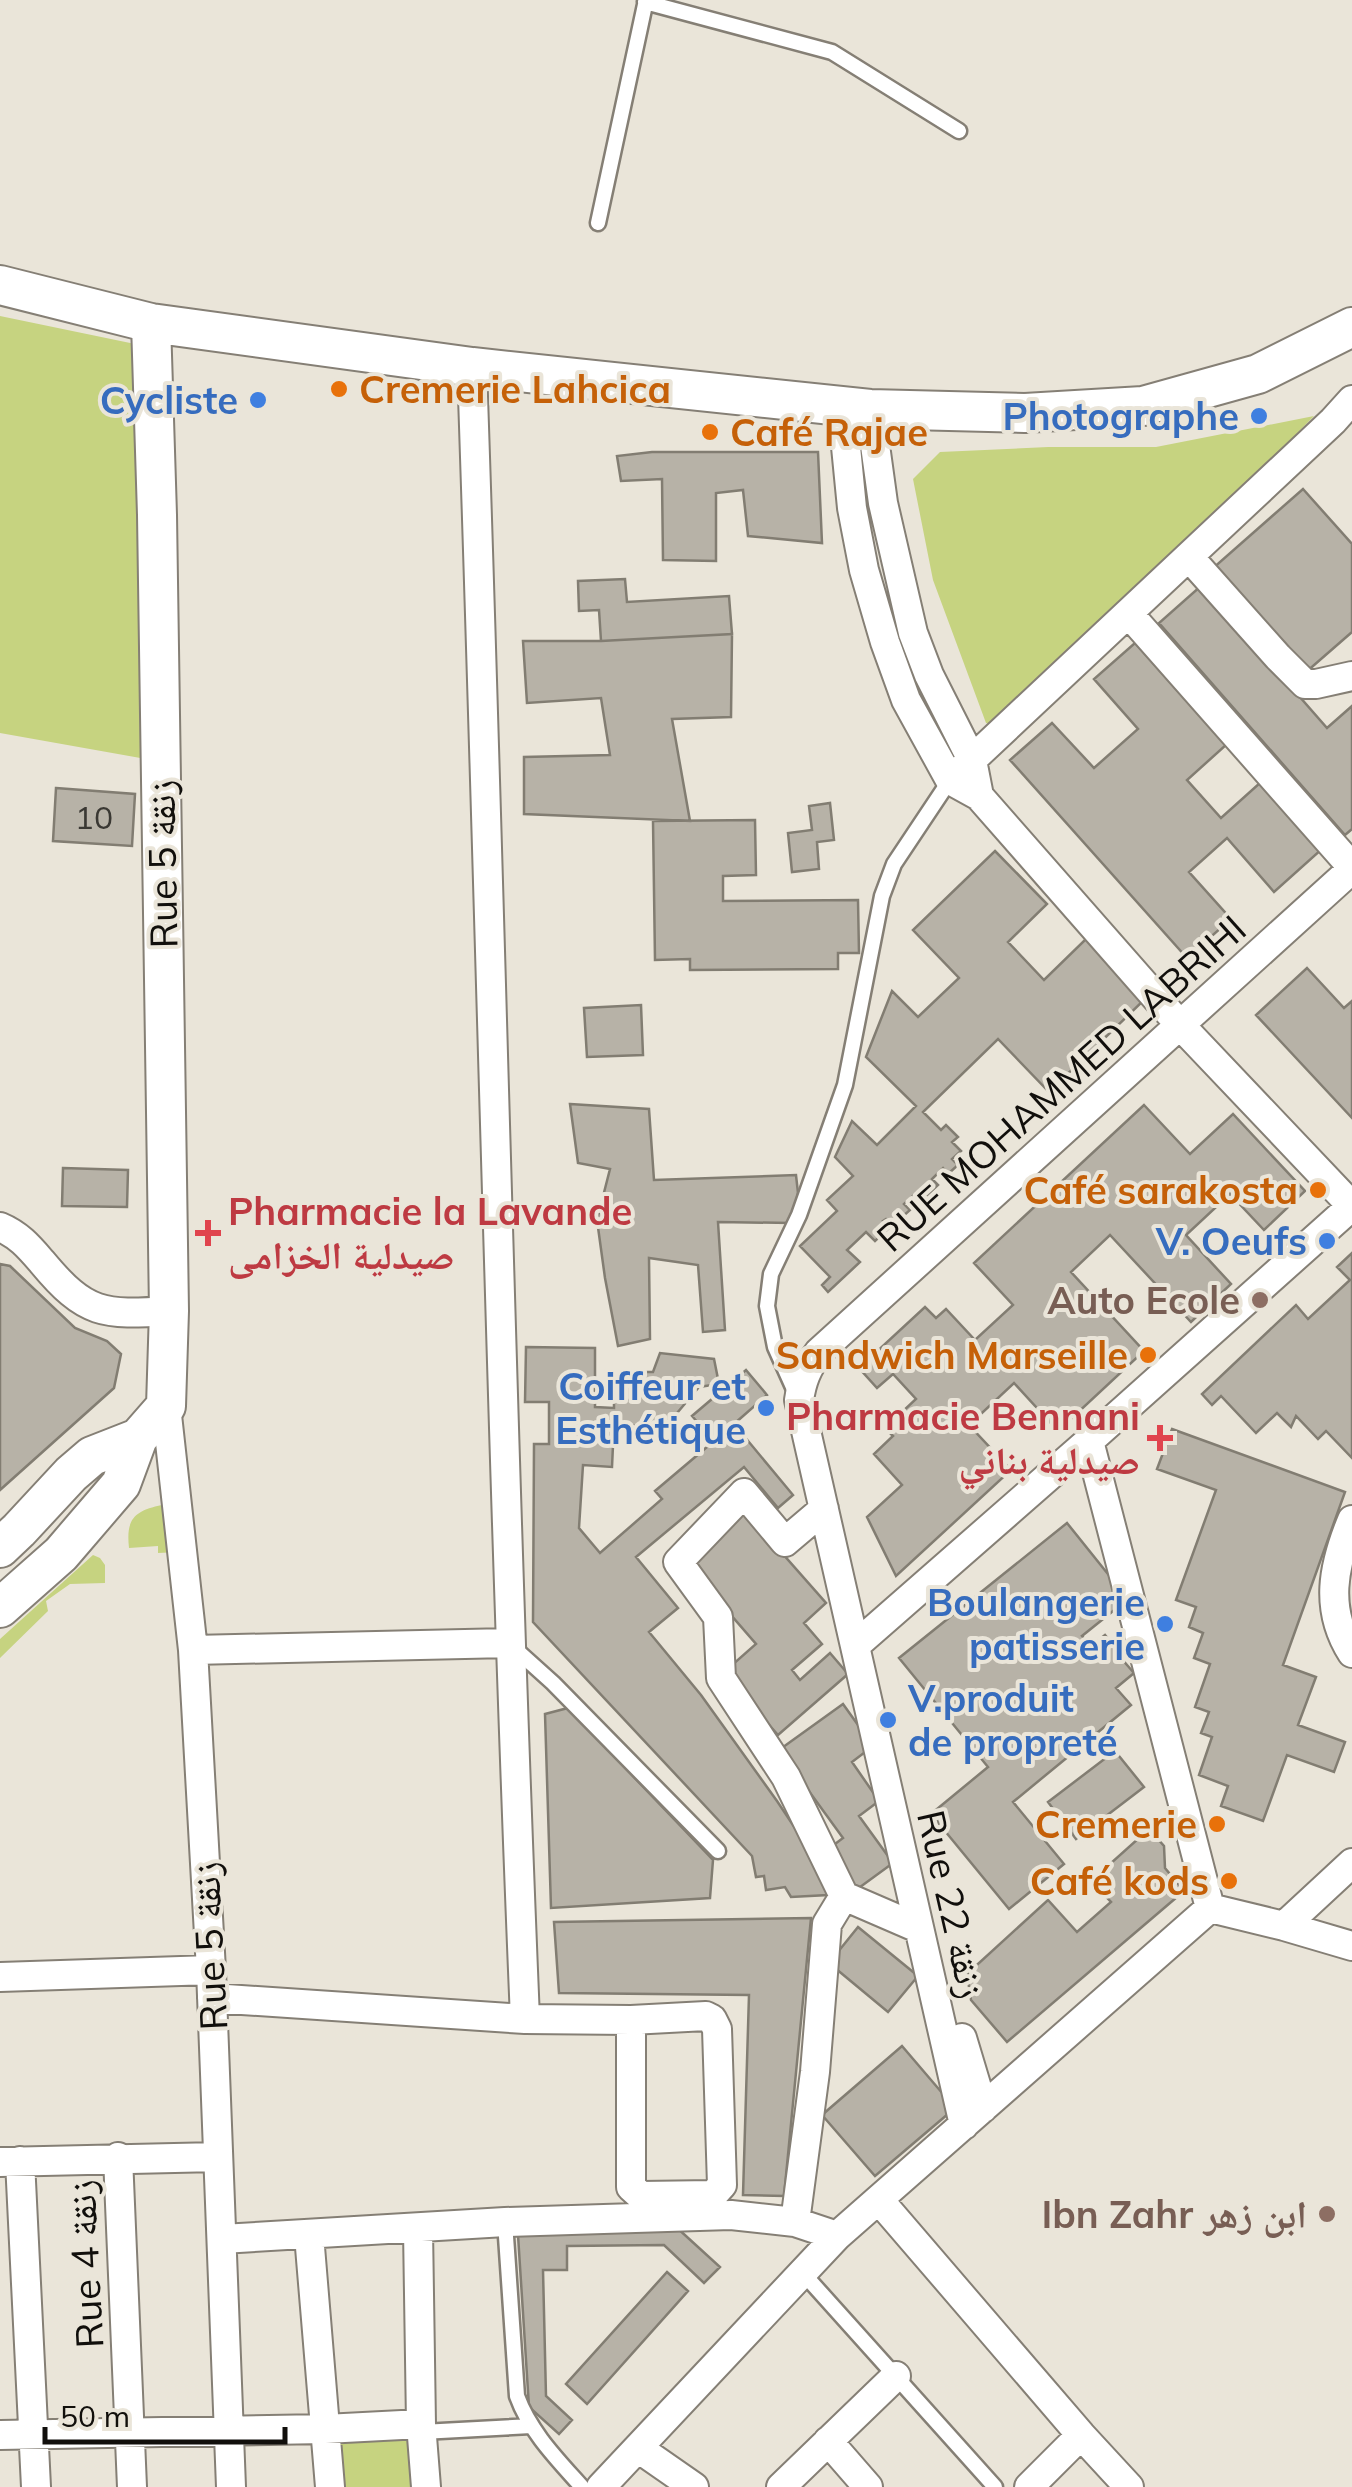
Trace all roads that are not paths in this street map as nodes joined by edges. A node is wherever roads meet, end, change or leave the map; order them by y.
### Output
1 (646, 1) edge
2 (960, 130) dead end
3 (598, 223) dead end
4 (0, 286) edge
5 (151, 322) junction
6 (1352, 327) edge
7 (472, 368) junction
8 (1352, 400) edge
9 (856, 407) junction
10 (1189, 558) junction
11 (1129, 614) junction
12 (1352, 676) edge
13 (972, 760) junction
14 (950, 780) junction
15 (979, 796) junction
16 (1352, 868) edge
17 (1181, 1026) junction
18 (1352, 1206) edge
19 (0, 1227) edge
20 (168, 1311) junction
21 (799, 1400) junction
22 (166, 1406) junction
23 (138, 1438) junction
24 (1089, 1441) junction
25 (824, 1509) junction
26 (1352, 1520) edge
27 (0, 1548) edge
28 (0, 1608) edge
29 (861, 1640) junction
30 (509, 1643) junction
31 (193, 1650) junction
32 (1352, 1652) edge
33 (718, 1851) dead end
34 (1352, 1863) edge
35 (844, 1896) junction
36 (1210, 1908) junction
37 (1284, 1926) junction
38 (918, 1928) junction
39 (1352, 1946) edge
40 (0, 1977) edge
41 (211, 1984) junction
42 (524, 2019) junction
43 (631, 2020) junction
44 (974, 2117) junction
45 (218, 2156) junction
46 (118, 2158) junction
47 (10, 2161) edge
48 (879, 2200) junction
49 (505, 2222) junction
50 (796, 2222) junction
51 (418, 2228) junction
52 (309, 2235) junction
53 (837, 2236) junction
54 (222, 2239) junction
55 (801, 2272) junction
56 (896, 2376) junction
57 (531, 2426) junction
58 (422, 2428) junction
59 (325, 2429) junction
60 (230, 2431) junction
61 (130, 2433) junction
62 (33, 2434) junction
63 (1081, 2434) junction
64 (0, 2435) edge
65 (828, 2441) junction
66 (638, 2448) junction
67 (36, 2487) edge
68 (132, 2487) edge
69 (231, 2487) edge
70 (330, 2487) edge
71 (426, 2487) edge
72 (582, 2487) edge
73 (602, 2487) edge
74 (694, 2487) edge
75 (781, 2487) edge
76 (868, 2487) edge
77 (995, 2487) edge
78 (1029, 2487) edge
79 (1129, 2487) edge

1 - 2 lane
1 - 3 lane
4 - 5 street
5 - 7 street
5 - 20 street, Rue 5 زنقة
6 - 9 street
7 - 9 street
7 - 30 street
8 - 10 street
9 - 13 street
9 - 14 street
10 - 11 street
10 - 12 street
11 - 13 street
11 - 16 street
13 - 14 street
13 - 15 street
14 - 15 street
14 - 21 lane
15 - 17 street
16 - 17 street, RUE MOHAMMED LABRIHI
17 - 18 street
17 - 21 street, RUE MOHAMMED LABRIHI
18 - 24 street
19 - 20 street
20 - 22 street, Rue 5 زنقة
21 - 25 street, Rue 22 زنقة
22 - 23 street
22 - 31 street, Rue 5 زنقة
23 - 27 street
23 - 28 street
24 - 29 street
24 - 36 street
25 - 29 street, Rue 22 زنقة
25 - 35 street
26 - 32 street
29 - 38 street, Rue 22 زنقة
29 - 44 street
30 - 31 street
30 - 33 lane
30 - 42 street
31 - 41 street, Rue 5 زنقة
34 - 37 street
35 - 38 street
35 - 50 street
36 - 37 street
36 - 44 street
37 - 39 street
38 - 44 street, Rue 22 زنقة
40 - 41 street
41 - 42 street
41 - 45 street, Rue 5 زنقة
42 - 43 street
43 - 43 street
44 - 48 street
45 - 46 street
45 - 54 street, Rue 5 زنقة
46 - 47 street
46 - 61 street, Rue 4 زنقة
47 - 62 street
48 - 53 street
48 - 63 street
49 - 50 street
49 - 51 street
49 - 57 lane
50 - 53 street
51 - 52 street
51 - 58 street
52 - 54 street
52 - 59 street
53 - 55 street
54 - 60 street, Rue 5 زنقة
55 - 56 lane
55 - 66 street
56 - 65 street
56 - 77 lane
57 - 58 lane
57 - 72 lane
58 - 59 street
58 - 71 street
59 - 60 street
59 - 70 street
60 - 61 street
60 - 69 street, Rue 5 زنقة
61 - 62 street
61 - 68 street, Rue 4 زنقة
62 - 64 street
62 - 67 street
63 - 78 street
63 - 79 street
65 - 75 street
65 - 76 street
66 - 73 street
66 - 74 street

